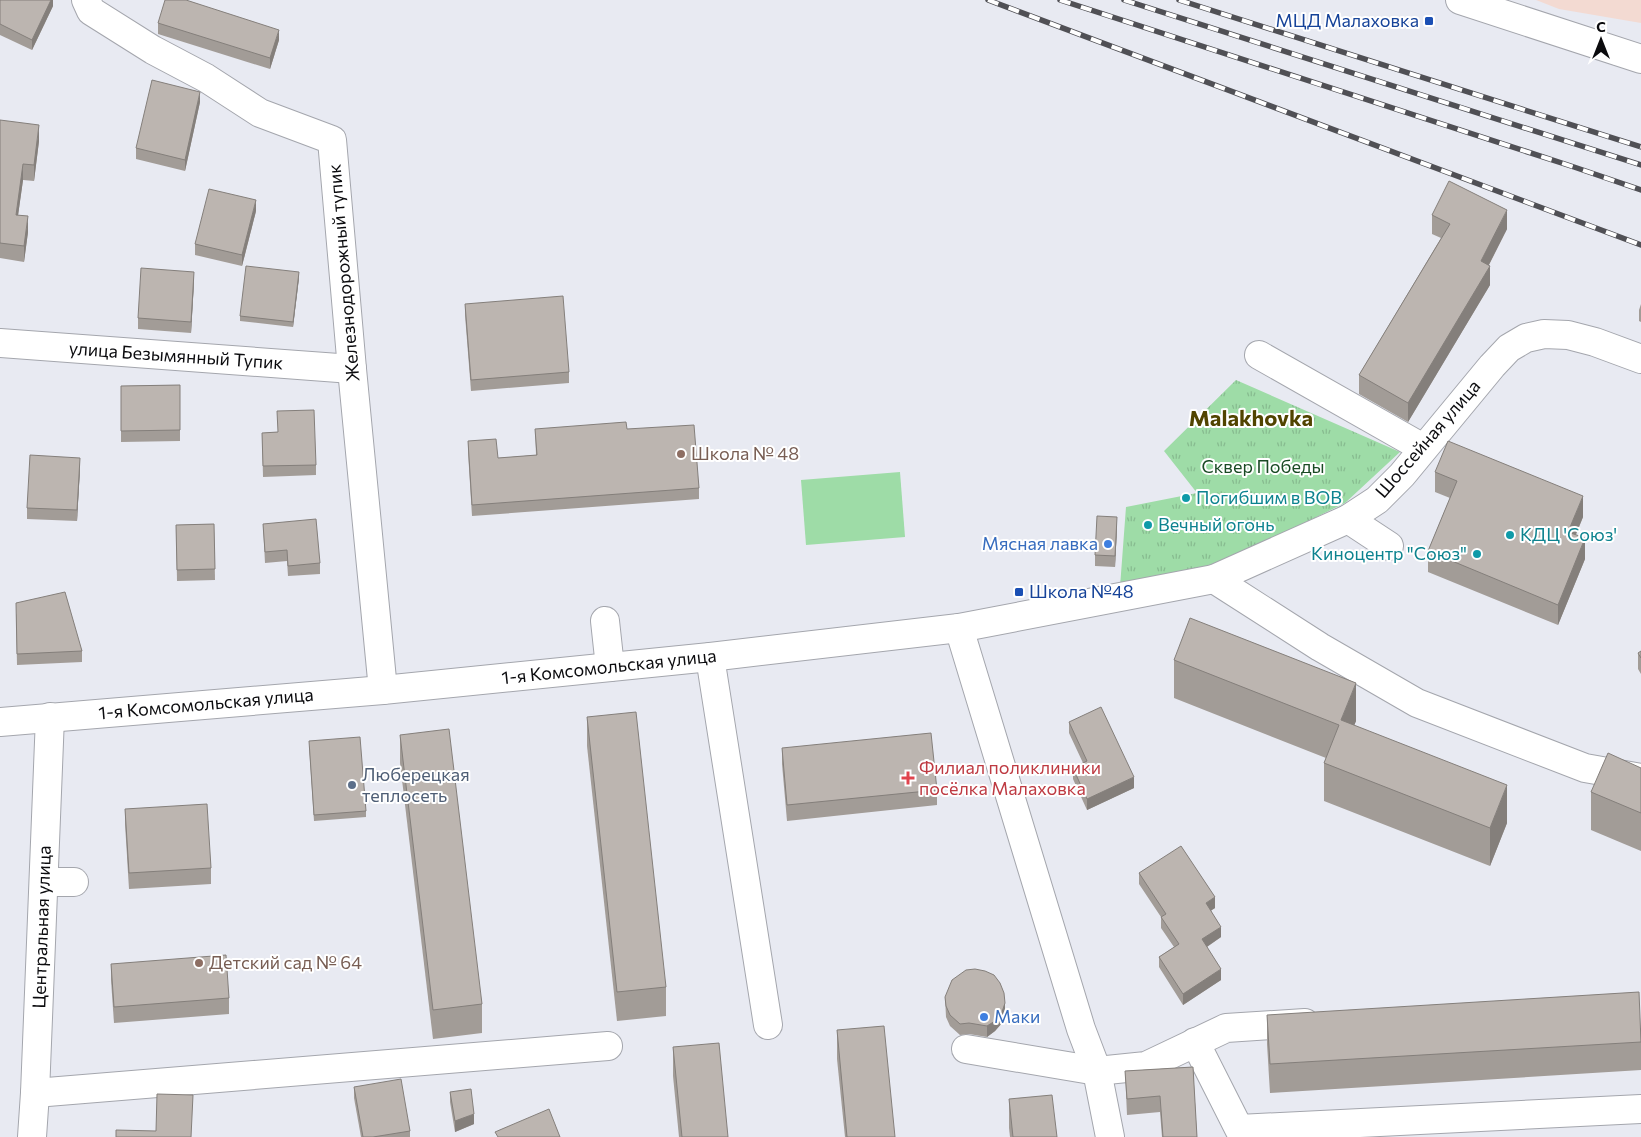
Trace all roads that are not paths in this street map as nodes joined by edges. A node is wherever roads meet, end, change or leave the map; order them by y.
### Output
1 (86, 0) edge
2 (1460, 0) edge
3 (1641, 59) edge
4 (0, 342) edge
5 (1259, 355) dead end
6 (1641, 359) edge
7 (352, 369) junction
8 (1423, 448) junction
9 (1348, 519) junction
10 (1389, 546) dead end
11 (1214, 579) junction
12 (605, 621) dead end
13 (960, 628) junction
14 (710, 656) junction
15 (610, 667) junction
16 (383, 690) junction
17 (50, 717) junction
18 (0, 722) edge
19 (1641, 778) edge
20 (44, 882) junction
21 (74, 882) dead end
22 (1325, 1021) edge
23 (768, 1025) dead end
24 (1195, 1042) junction
25 (608, 1046) dead end
26 (966, 1049) dead end
27 (1097, 1071) junction
28 (35, 1093) junction
29 (1641, 1109) edge
30 (1245, 1133) edge
31 (32, 1137) edge
32 (1110, 1137) edge

1 - 7 street, Железнодорожный тупик
2 - 3 street
4 - 7 street, улица Безымянный Тупик
5 - 8 street
6 - 8 street, Шоссейная улица
7 - 16 street, Железнодорожный тупик
8 - 9 street, Шоссейная улица
9 - 10 street
9 - 11 street, Шоссейная улица
11 - 13 street, 1-я Комсомольская улица
11 - 19 street
12 - 15 street
13 - 14 street, 1-я Комсомольская улица
13 - 27 street
14 - 15 street, 1-я Комсомольская улица
14 - 23 street
15 - 16 street, 1-я Комсомольская улица
16 - 17 street, 1-я Комсомольская улица
17 - 18 street, 1-я Комсомольская улица
17 - 20 street, Центральная улица
20 - 21 street
20 - 28 street, Центральная улица
22 - 24 street
24 - 27 street
24 - 30 street
25 - 28 street
26 - 27 street
27 - 32 street
28 - 31 street, Центральная улица
29 - 30 street

